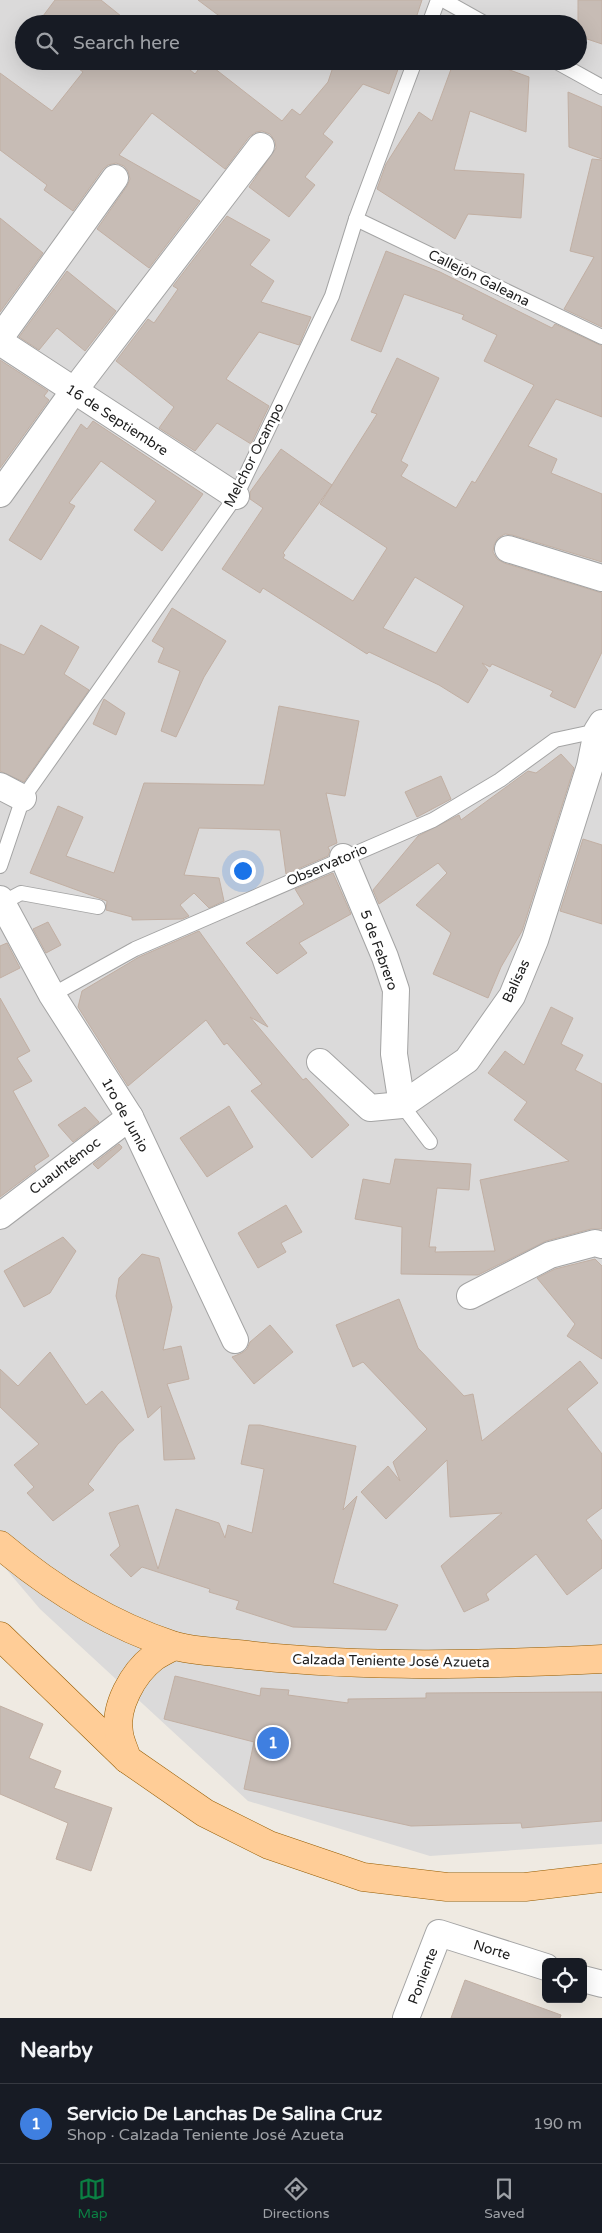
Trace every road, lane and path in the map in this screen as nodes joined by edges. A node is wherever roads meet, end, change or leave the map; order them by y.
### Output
1 (438, 0) edge
2 (443, 0) edge
3 (432, 15) edge
4 (470, 15) edge
5 (412, 70) edge
6 (571, 70) edge
7 (602, 87) edge
8 (262, 146) dead end
9 (115, 178) dead end
10 (356, 219) junction
11 (602, 337) edge
12 (0, 338) edge
13 (0, 342) edge
14 (73, 392) junction
15 (0, 494) edge
16 (236, 496) junction
17 (508, 549) dead end
18 (602, 578) edge
19 (600, 727) edge
20 (596, 774) edge
21 (0, 786) edge
22 (23, 798) junction
23 (343, 857) junction
24 (0, 866) edge
25 (1, 901) edge
26 (98, 907) dead end
27 (52, 995) junction
28 (320, 1062) dead end
29 (402, 1105) junction
30 (130, 1117) junction
31 (430, 1142) dead end
32 (0, 1216) edge
33 (602, 1245) edge
34 (470, 1296) dead end
35 (235, 1340) dead end
36 (0, 1545) edge
37 (0, 1636) edge
38 (174, 1646) junction
39 (602, 1659) edge
40 (127, 1759) junction
41 (602, 1878) edge
42 (439, 1933) joint
43 (542, 1966) edge
44 (587, 1979) edge
45 (602, 1984) edge
46 (406, 2018) edge

1 - 3 lane
2 - 4 lane
5 - 10 lane, Melchor Ocampo
6 - 7 lane
8 - 14 street
9 - 12 street
10 - 11 lane, Callejón Galeana
10 - 16 lane, Melchor Ocampo
13 - 14 street, 16 de Septiembre
14 - 15 street
14 - 16 street, 16 de Septiembre
16 - 22 lane, Melchor Ocampo
17 - 18 street
19 - 20 street, Balisas
19 - 23 lane, Observatorio
20 - 29 street, Balisas
21 - 22 street
22 - 24 lane, Melchor Ocampo
23 - 27 lane, Observatorio
23 - 29 street, 5 de Febrero
25 - 26 lane
25 - 27 street, 1ro de Junio
27 - 30 street, 1ro de Junio
28 - 29 street, Balisas
29 - 31 lane
30 - 32 street, Cuauhtémoc
30 - 35 street, 1ro de Junio
33 - 34 street
36 - 38 main road, Calzada Teniente José Azueta
37 - 40 main road
38 - 39 main road, Calzada Teniente José Azueta
38 - 40 main road
40 - 41 main road
42 - 43 street, Norte
42 - 46 street, Poniente
44 - 45 street

